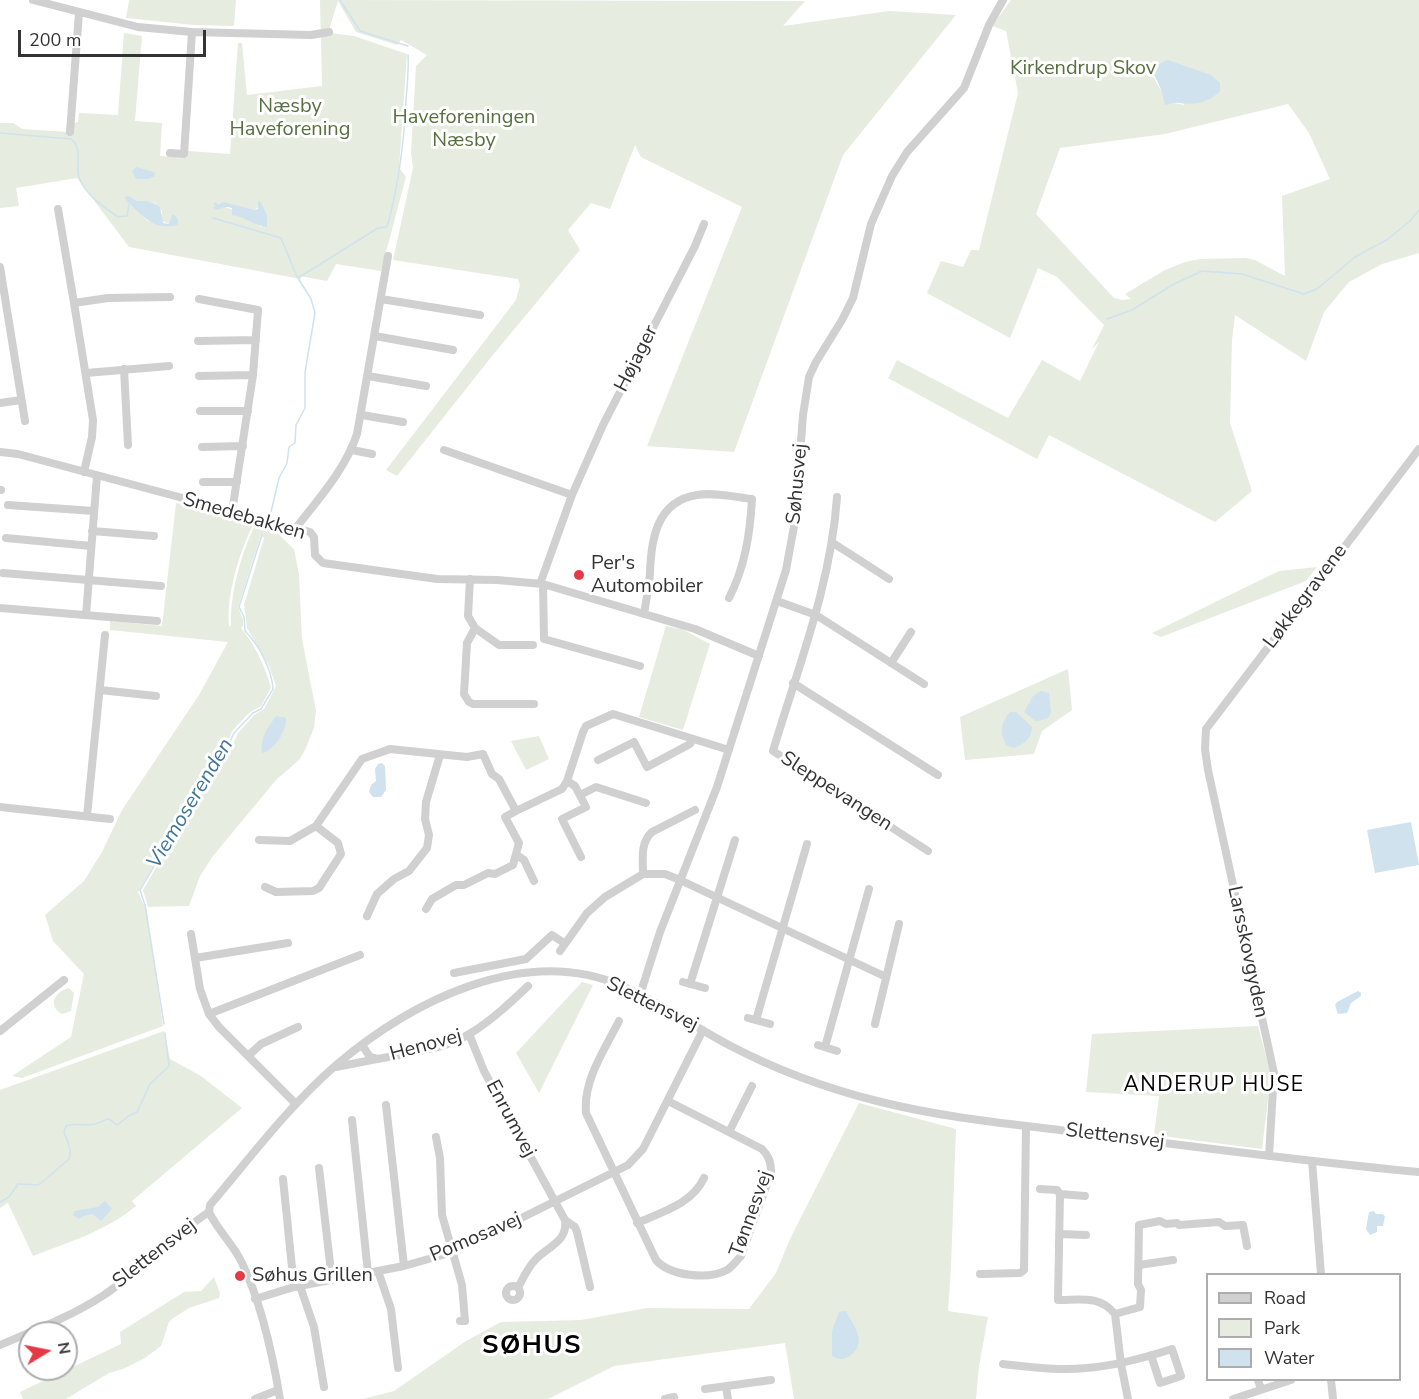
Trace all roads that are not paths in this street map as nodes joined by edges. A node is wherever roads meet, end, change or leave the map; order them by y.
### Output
1 (33, 0) edge
2 (1003, 0) edge
3 (79, 13) junction
4 (192, 32) junction
5 (329, 32) dead end
6 (70, 132) dead end
7 (170, 153) dead end
8 (58, 209) dead end
9 (704, 224) dead end
10 (388, 256) dead end
11 (0, 267) edge
12 (170, 297) dead end
13 (199, 299) dead end
14 (381, 299) junction
15 (74, 303) junction
16 (480, 315) dead end
17 (10, 331) junction
18 (0, 333) edge
19 (375, 336) junction
20 (256, 340) junction
21 (198, 341) dead end
22 (453, 350) dead end
23 (169, 366) dead end
24 (124, 369) junction
25 (86, 373) junction
26 (253, 375) junction
27 (199, 376) dead end
28 (368, 376) junction
29 (426, 386) dead end
30 (21, 400) junction
31 (0, 403) edge
32 (200, 411) dead end
33 (248, 411) junction
34 (362, 415) junction
35 (25, 421) dead end
36 (403, 422) dead end
37 (128, 445) dead end
38 (243, 446) junction
39 (202, 447) dead end
40 (1419, 448) edge
41 (352, 450) junction
42 (444, 450) dead end
43 (0, 452) edge
44 (372, 454) dead end
45 (84, 472) junction
46 (97, 476) junction
47 (203, 482) dead end
48 (237, 482) junction
49 (572, 495) junction
50 (837, 497) dead end
51 (8, 505) dead end
52 (94, 511) junction
53 (232, 512) junction
54 (296, 528) junction
55 (92, 531) junction
56 (154, 536) dead end
57 (6, 538) dead end
58 (833, 543) junction
59 (91, 546) junction
60 (3, 573) dead end
61 (470, 579) junction
62 (889, 579) dead end
63 (88, 580) junction
64 (541, 584) junction
65 (160, 586) dead end
66 (729, 598) dead end
67 (777, 601) junction
68 (0, 608) edge
69 (644, 614) junction
70 (86, 615) junction
71 (816, 615) junction
72 (157, 621) dead end
73 (475, 628) junction
74 (911, 632) dead end
75 (105, 635) dead end
76 (533, 645) dead end
77 (759, 656) junction
78 (891, 663) junction
79 (640, 666) dead end
80 (794, 683) junction
81 (924, 684) dead end
82 (100, 690) junction
83 (156, 696) dead end
84 (534, 704) dead end
85 (693, 739) junction
86 (729, 750) junction
87 (1205, 750) joint
88 (440, 755) junction
89 (598, 760) dead end
90 (938, 775) dead end
91 (567, 781) junction
92 (580, 795) junction
93 (646, 803) dead end
94 (0, 807) edge
95 (695, 810) dead end
96 (516, 811) junction
97 (87, 816) junction
98 (110, 819) dead end
99 (316, 826) junction
100 (259, 840) dead end
101 (735, 840) dead end
102 (807, 844) dead end
103 (928, 851) dead end
104 (517, 855) junction
105 (581, 857) dead end
106 (643, 874) junction
107 (680, 880) junction
108 (534, 881) dead end
109 (265, 887) dead end
110 (869, 890) dead end
111 (716, 897) junction
112 (426, 909) dead end
113 (367, 916) dead end
114 (899, 924) dead end
115 (782, 927) junction
116 (191, 934) dead end
117 (288, 943) dead end
118 (564, 943) junction
119 (560, 951) dead end
120 (360, 955) dead end
121 (195, 958) junction
122 (850, 960) junction
123 (454, 973) dead end
124 (886, 977) junction
125 (64, 980) dead end
126 (528, 986) dead end
127 (705, 988) dead end
128 (640, 995) junction
129 (209, 1014) junction
130 (619, 1021) dead end
131 (770, 1024) dead end
132 (875, 1024) dead end
133 (298, 1027) dead end
134 (703, 1030) junction
135 (0, 1031) edge
136 (469, 1034) junction
137 (362, 1046) junction
138 (837, 1051) dead end
139 (248, 1056) junction
140 (378, 1059) junction
141 (334, 1067) junction
142 (752, 1086) dead end
143 (668, 1101) junction
144 (296, 1104) junction
145 (386, 1105) dead end
146 (352, 1120) dead end
147 (1026, 1126) junction
148 (729, 1132) junction
149 (436, 1137) dead end
150 (1269, 1156) junction
151 (1312, 1161) junction
152 (319, 1168) dead end
153 (1419, 1172) edge
154 (614, 1173) junction
155 (704, 1178) dead end
156 (283, 1179) dead end
157 (1040, 1189) dead end
158 (1060, 1194) junction
159 (1085, 1196) dead end
160 (555, 1202) junction
161 (209, 1212) junction
162 (565, 1220) junction
163 (637, 1223) junction
164 (1059, 1234) junction
165 (1086, 1235) dead end
166 (1246, 1246) dead end
167 (453, 1252) junction
168 (1173, 1260) dead end
169 (1139, 1265) junction
170 (404, 1266) junction
171 (378, 1271) junction
172 (368, 1273) junction
173 (1321, 1273) edge
174 (980, 1274) dead end
175 (332, 1280) junction
176 (297, 1286) junction
177 (590, 1287) dead end
178 (518, 1288) dead end
179 (255, 1299) junction
180 (1115, 1314) junction
181 (460, 1321) dead end
182 (0, 1345) edge
183 (1151, 1355) junction
184 (1003, 1364) dead end
185 (1121, 1364) junction
186 (398, 1368) dead end
187 (771, 1380) dead end
188 (1258, 1381) edge
189 (1288, 1381) edge
190 (1331, 1381) edge
191 (324, 1387) dead end
192 (726, 1387) junction
193 (705, 1389) dead end
194 (1261, 1389) junction
195 (279, 1395) edge
196 (1253, 1395) edge
197 (674, 1397) dead end
198 (255, 1399) edge
199 (665, 1399) edge
200 (728, 1399) edge
201 (1128, 1399) edge
202 (1233, 1399) edge
203 (1333, 1399) edge

1 - 3 street
2 - 67 street, Søhusvej
3 - 4 street
3 - 6 street
4 - 5 street
4 - 7 street
8 - 15 street
9 - 49 street, Højager
10 - 14 street
11 - 17 street
12 - 15 street
13 - 20 street
14 - 16 street
14 - 19 street
15 - 25 street
17 - 18 street
17 - 30 street
19 - 22 street
19 - 28 street
20 - 21 street
20 - 26 street
23 - 24 street
24 - 25 street
24 - 37 street
25 - 45 street
26 - 27 street
26 - 33 street
28 - 29 street
28 - 34 street
30 - 31 street
30 - 35 street
32 - 33 street
33 - 38 street
34 - 36 street
34 - 41 street
38 - 39 street
38 - 48 street
40 - 87 street, Løkkegravene
41 - 44 street
41 - 54 street
42 - 49 street
43 - 45 street, Smedebakken
45 - 46 street, Smedebakken
46 - 52 street
46 - 53 street, Smedebakken
47 - 48 street
48 - 53 street
49 - 64 street, Højager
50 - 58 street, Sleppevangen
51 - 52 street
52 - 55 street
53 - 54 street, Smedebakken
54 - 61 street, Smedebakken
55 - 56 street
55 - 59 street
57 - 59 street
58 - 62 street
58 - 71 street, Sleppevangen
59 - 63 street
60 - 63 street
61 - 64 street, Smedebakken
61 - 73 street
63 - 65 street
63 - 70 street
64 - 69 street, Smedebakken
64 - 79 street
66 - 69 street
67 - 71 street
67 - 77 street, Søhusvej
68 - 70 street
69 - 77 street, Smedebakken
70 - 72 street
71 - 78 street
71 - 80 street, Sleppevangen
73 - 76 street
73 - 84 street
74 - 78 street
75 - 82 street
77 - 86 street, Søhusvej
78 - 81 street
80 - 90 street
80 - 103 street, Sleppevangen
82 - 83 street
82 - 97 street
85 - 86 street
85 - 89 street
85 - 91 street
86 - 107 street, Søhusvej
87 - 150 street, Larsskovgyden
88 - 96 street
88 - 99 street
88 - 113 street
91 - 92 street
91 - 96 street
92 - 93 street
92 - 105 street
94 - 97 street
95 - 106 street
96 - 104 street
97 - 98 street
99 - 100 street
99 - 109 street
101 - 111 street
102 - 115 street
104 - 108 street
104 - 112 street
106 - 107 street
106 - 118 street
107 - 111 street
107 - 128 street, Søhusvej
110 - 122 street
111 - 115 street
111 - 127 street
114 - 124 street
115 - 122 street
115 - 131 street
116 - 121 street
117 - 121 street
118 - 119 street
118 - 123 street
120 - 129 street
121 - 129 street
122 - 124 street
122 - 138 street
124 - 132 street
125 - 135 street
126 - 136 street, Henovej
128 - 134 street, Slettensvej
128 - 137 street, Slettensvej
129 - 139 street
130 - 154 street, Tønnesvej
133 - 139 street
134 - 143 street, Pomosavej
134 - 147 street, Slettensvej
136 - 140 street, Henovej
136 - 160 street, Enrumvej
137 - 140 street, Henovej
137 - 141 street, Slettensvej
139 - 144 street
140 - 141 street, Henovej
141 - 144 street, Slettensvej
142 - 148 street
143 - 148 street, Tønnesvej
143 - 154 street, Pomosavej
144 - 161 street, Slettensvej
145 - 170 street
146 - 172 street
147 - 150 street, Slettensvej
147 - 174 street
148 - 163 street, Tønnesvej
149 - 167 street
150 - 151 street, Slettensvej
151 - 153 street, Slettensvej
151 - 173 street
152 - 175 street
154 - 160 street, Pomosavej
154 - 163 street, Tønnesvej
155 - 163 street
156 - 176 street
157 - 158 street
158 - 159 street
158 - 164 street
160 - 162 street
160 - 167 street, Pomosavej
161 - 179 street
161 - 182 street, Slettensvej
162 - 177 street
162 - 178 street
164 - 165 street
164 - 180 street
166 - 169 street
167 - 170 street, Pomosavej
167 - 181 street
168 - 169 street
169 - 180 street
170 - 171 street, Pomosavej
171 - 172 street, Pomosavej
171 - 186 street
172 - 175 street, Pomosavej
175 - 176 street, Pomosavej
176 - 179 street, Pomosavej
176 - 191 street
179 - 195 street
180 - 185 street
183 - 183 street
183 - 185 street
184 - 185 street
185 - 201 street
187 - 192 street
188 - 194 street
189 - 194 street
190 - 203 street
192 - 193 street
192 - 200 street
194 - 196 street
195 - 198 street
196 - 202 street
197 - 199 street

